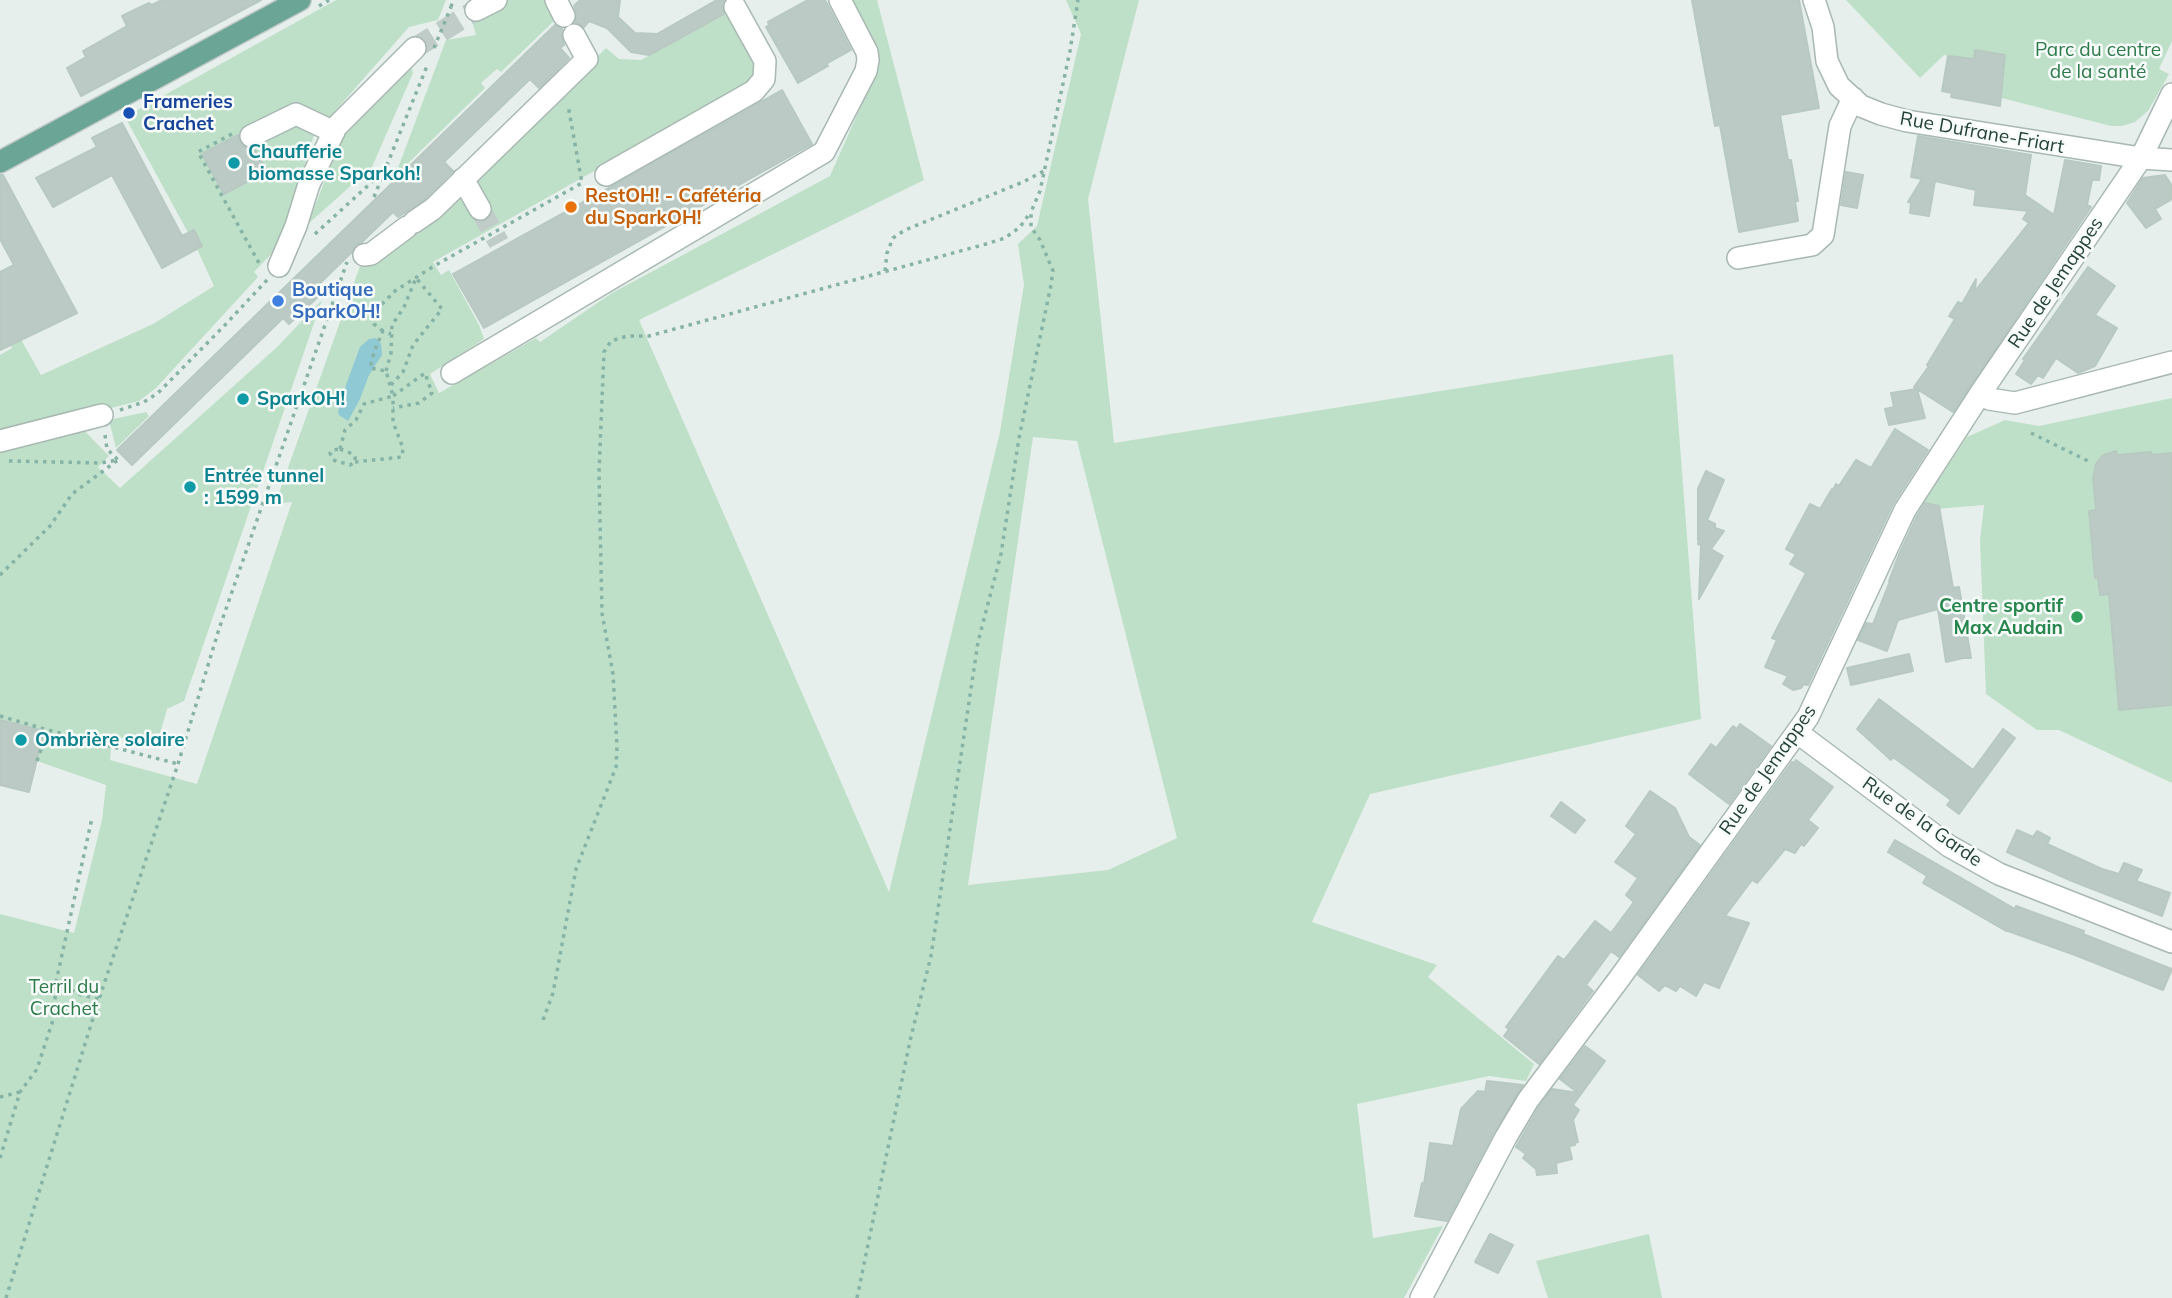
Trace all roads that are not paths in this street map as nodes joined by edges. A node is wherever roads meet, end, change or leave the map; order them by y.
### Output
1 (300, 0) edge
2 (496, 0) edge
3 (840, 0) edge
4 (1814, 0) edge
5 (735, 7) dead end
6 (477, 10) tunnel mouth
7 (574, 35) dead end
8 (424, 48) tunnel mouth
9 (2172, 94) edge
10 (1853, 98) junction
11 (334, 132) junction
12 (242, 135) road end
13 (2141, 158) junction
14 (2172, 160) edge
15 (0, 162) edge
16 (606, 175) dead end
17 (463, 179) junction
18 (480, 209) tunnel mouth
19 (357, 253) road end
20 (1738, 258) dead end
21 (270, 267) road end
22 (2172, 362) edge
23 (452, 373) dead end
24 (1982, 391) junction
25 (102, 415) road end
26 (0, 441) edge
27 (1798, 733) junction
28 (2172, 942) edge
29 (1420, 1298) edge

1 - 15 main road
2 - 6 street
3 - 23 street
4 - 10 street, Rue Dufrane-Friart
5 - 16 street
7 - 17 street
8 - 11 street
9 - 13 street, Rue de Jemappes
10 - 13 street, Rue Dufrane-Friart
10 - 20 street
11 - 12 street
11 - 21 street
13 - 14 street, Rue Dufrane-Friart
13 - 24 street, Rue de Jemappes
17 - 18 street
17 - 19 street
22 - 24 street
24 - 27 street, Rue de Jemappes
25 - 26 street
27 - 28 street, Rue de la Garde
27 - 29 street, Rue de Jemappes

